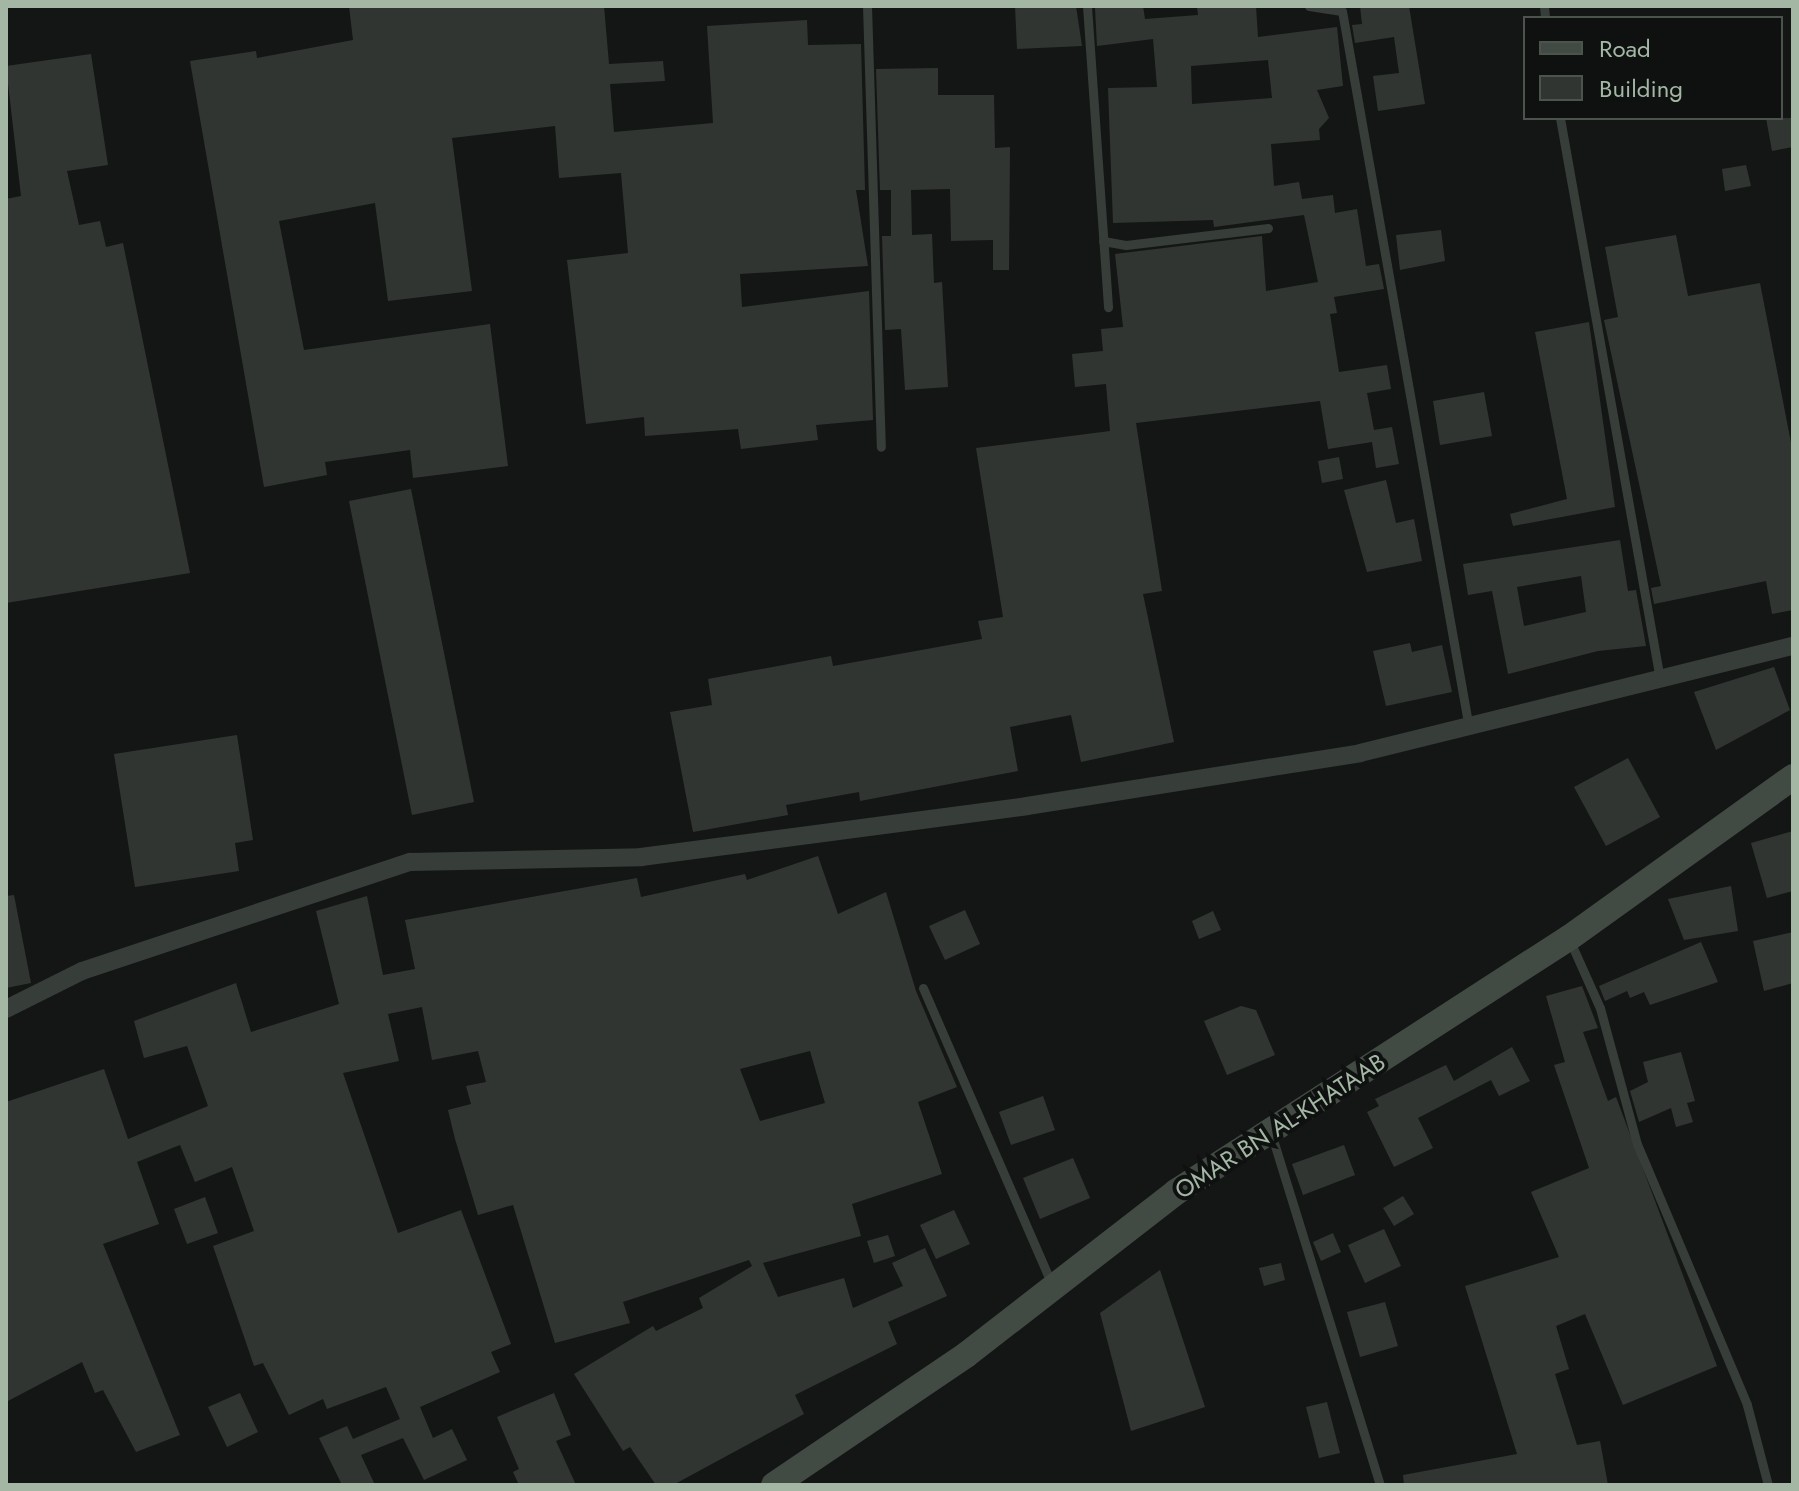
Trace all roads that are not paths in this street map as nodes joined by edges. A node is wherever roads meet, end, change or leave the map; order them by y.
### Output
1 (867, 6) edge
2 (1087, 6) edge
3 (1309, 6) edge
4 (1560, 120) edge
5 (1268, 228) dead end
6 (1103, 241) junction
7 (1108, 307) dead end
8 (881, 447) dead end
9 (1793, 646) edge
10 (1659, 674) junction
11 (1468, 723) junction
12 (1793, 777) edge
13 (1569, 938) junction
14 (923, 988) dead end
15 (6, 1009) edge
16 (1271, 1133) junction
17 (1054, 1288) junction
18 (774, 1485) edge
19 (1380, 1485) edge
20 (1768, 1485) edge

1 - 8 lane
2 - 6 lane
3 - 11 lane
4 - 10 lane
5 - 6 lane
6 - 7 lane
9 - 10 street
10 - 11 street
11 - 15 street
12 - 13 main road, OMAR BN AL-KHATAAB
13 - 16 main road, OMAR BN AL-KHATAAB
13 - 20 lane
14 - 17 lane
16 - 17 main road, OMAR BN AL-KHATAAB
16 - 19 lane
17 - 18 main road, OMAR BN AL-KHATAAB

